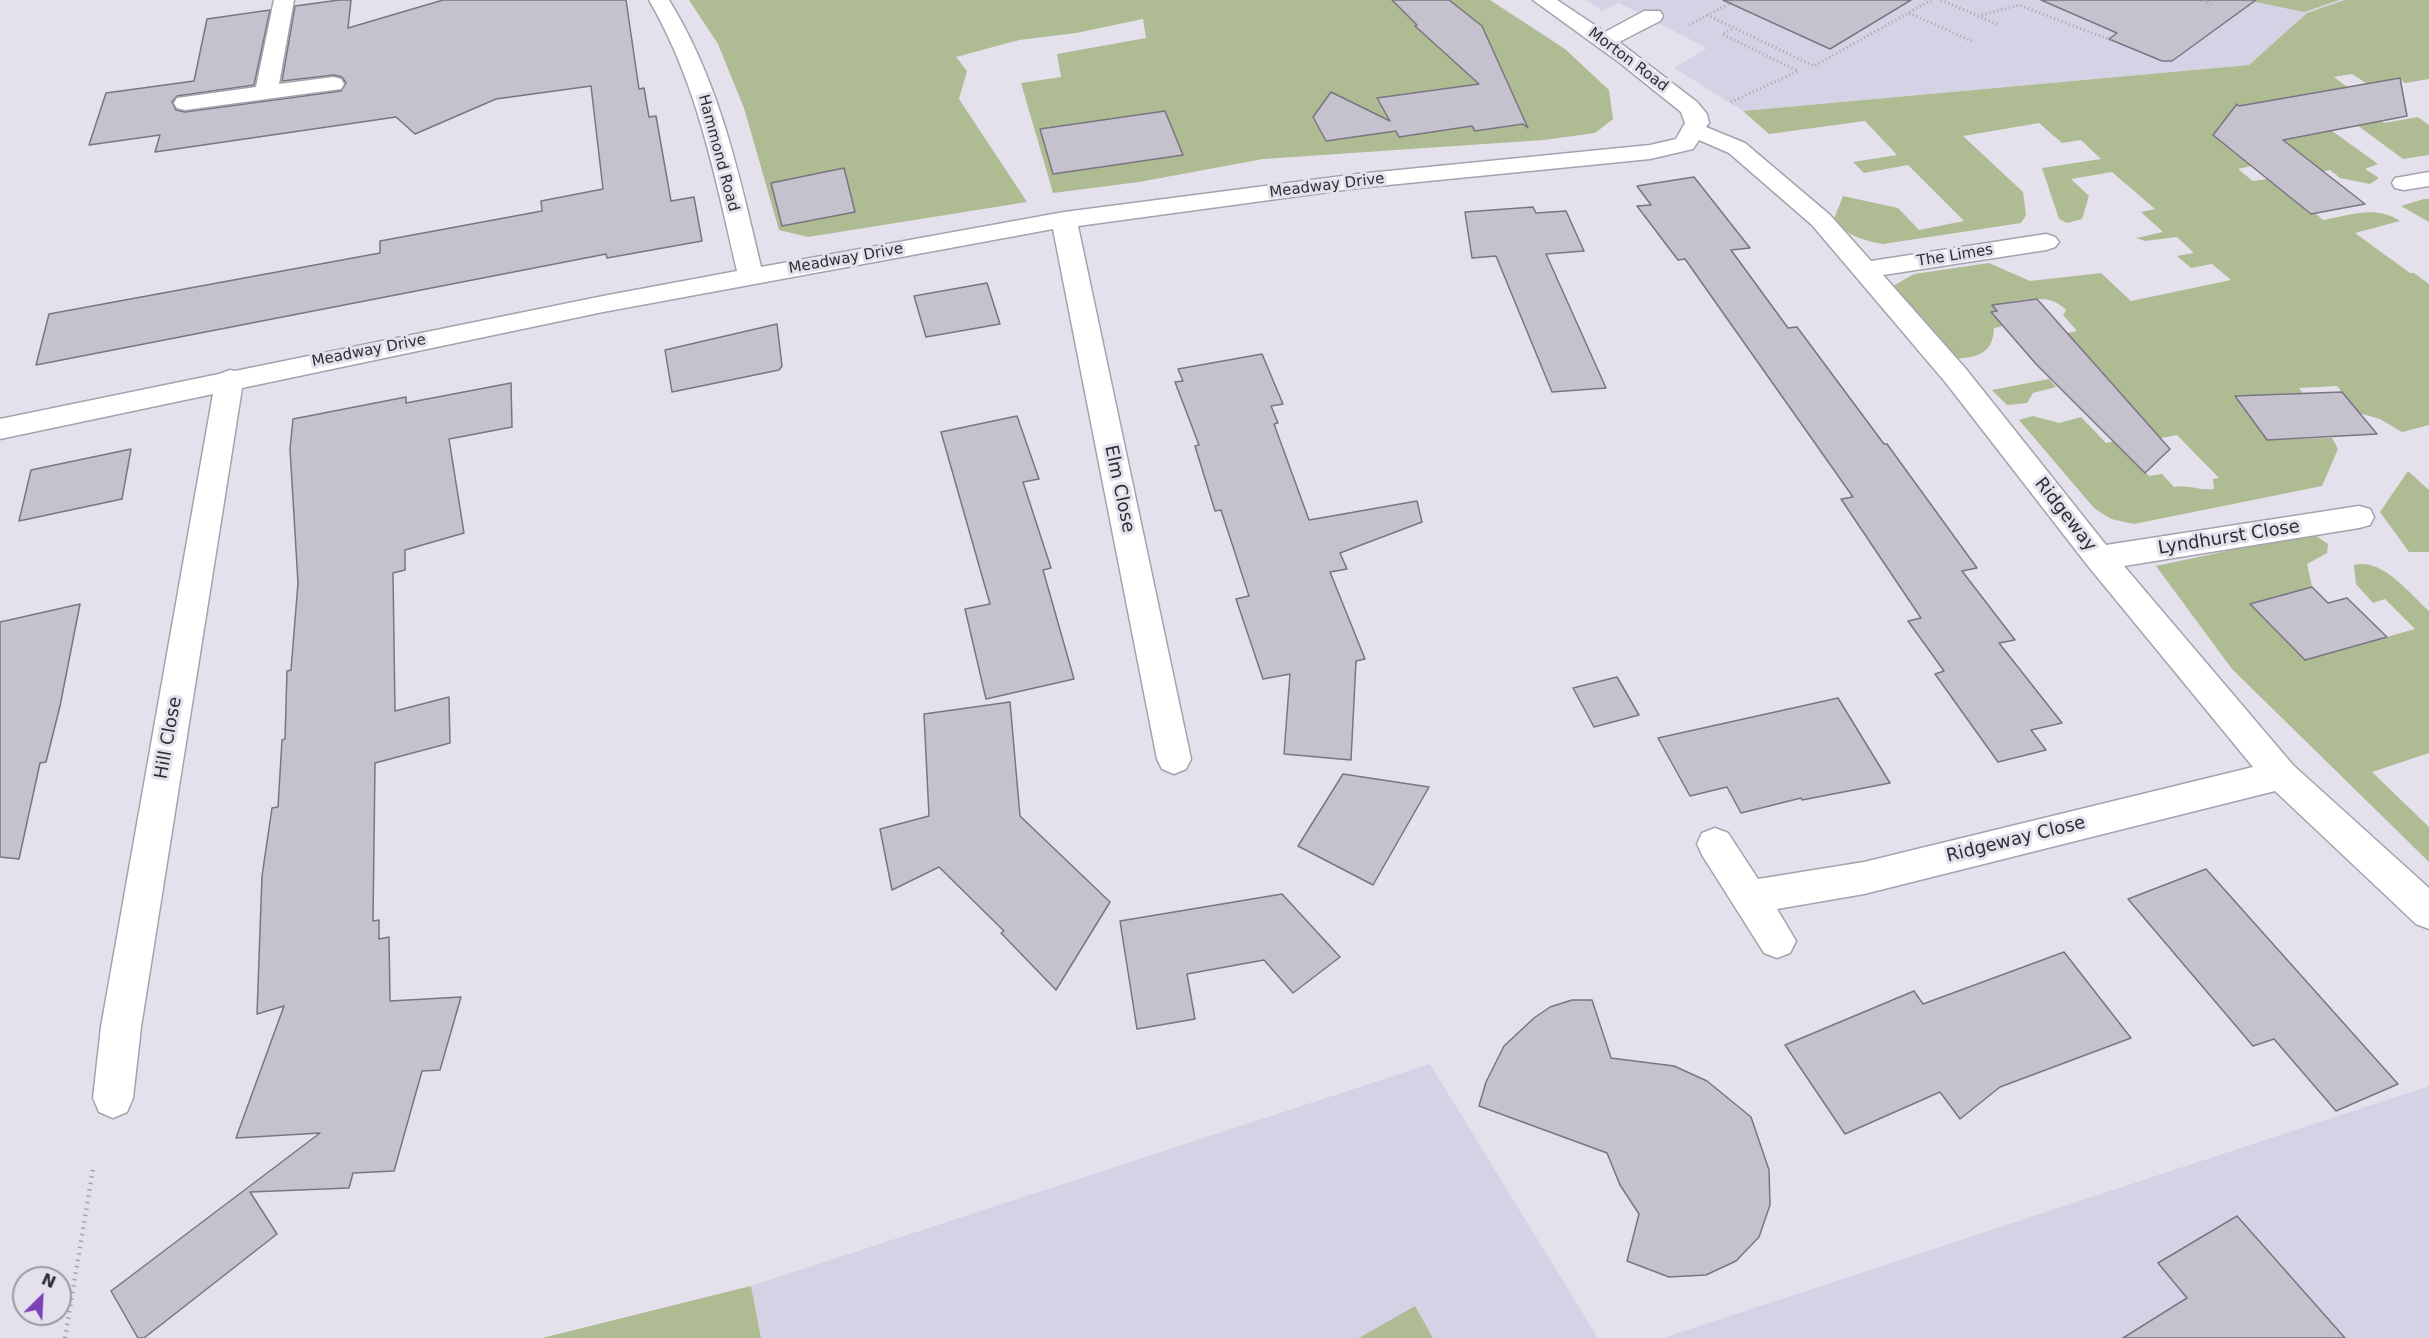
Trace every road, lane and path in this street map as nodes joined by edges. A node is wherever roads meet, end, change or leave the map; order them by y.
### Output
1 (285, 0) edge
2 (659, 0) edge
3 (1543, 0) edge
4 (1931, 0) edge
5 (1941, 0) edge
6 (2204, 0) edge
7 (2212, 5) dead end
8 (1909, 13) junction
9 (1707, 15) dead end
10 (1652, 16) dead end
11 (1978, 16) junction
12 (1999, 25) dead end
13 (1734, 28) junction
14 (1604, 41) junction
15 (2113, 41) dead end
16 (1974, 42) dead end
17 (333, 84) dead end
18 (266, 92) junction
19 (185, 103) dead end
20 (1730, 103) dead end
21 (1694, 130) junction
22 (2429, 179) edge
23 (2404, 183) dead end
24 (1064, 220) junction
25 (2046, 242) dead end
26 (1864, 270) junction
27 (751, 277) junction
28 (230, 379) junction
29 (0, 429) edge
30 (2359, 516) dead end
31 (2099, 558) junction
32 (1174, 759) dead end
33 (2281, 776) junction
34 (1715, 844) dead end
35 (1749, 897) junction
36 (2429, 912) edge
37 (1777, 941) dead end
38 (113, 1098) dead end
39 (93, 1169) dead end
40 (65, 1338) edge

1 - 18 street
2 - 27 street, Hammond Road
3 - 14 street, Morton Road
4 - 8 path
5 - 11 path
6 - 7 path
8 - 13 path
8 - 16 path
9 - 13 path
10 - 14 street
11 - 12 path
11 - 15 path
13 - 20 path
14 - 21 street, Morton Road
17 - 18 street
18 - 19 street
21 - 24 street, Meadway Drive
21 - 26 street, Ridgeway
22 - 23 street
24 - 27 street, Meadway Drive
24 - 32 street, Elm Close
25 - 26 street, The Limes
26 - 31 street, Ridgeway
27 - 28 street, Meadway Drive
28 - 29 street, Meadway Drive
28 - 38 street, Hill Close
30 - 31 street, Lyndhurst Close
31 - 33 street, Ridgeway
33 - 35 street, Ridgeway Close
33 - 36 street, Ridgeway
34 - 35 street
35 - 37 street
39 - 40 path

